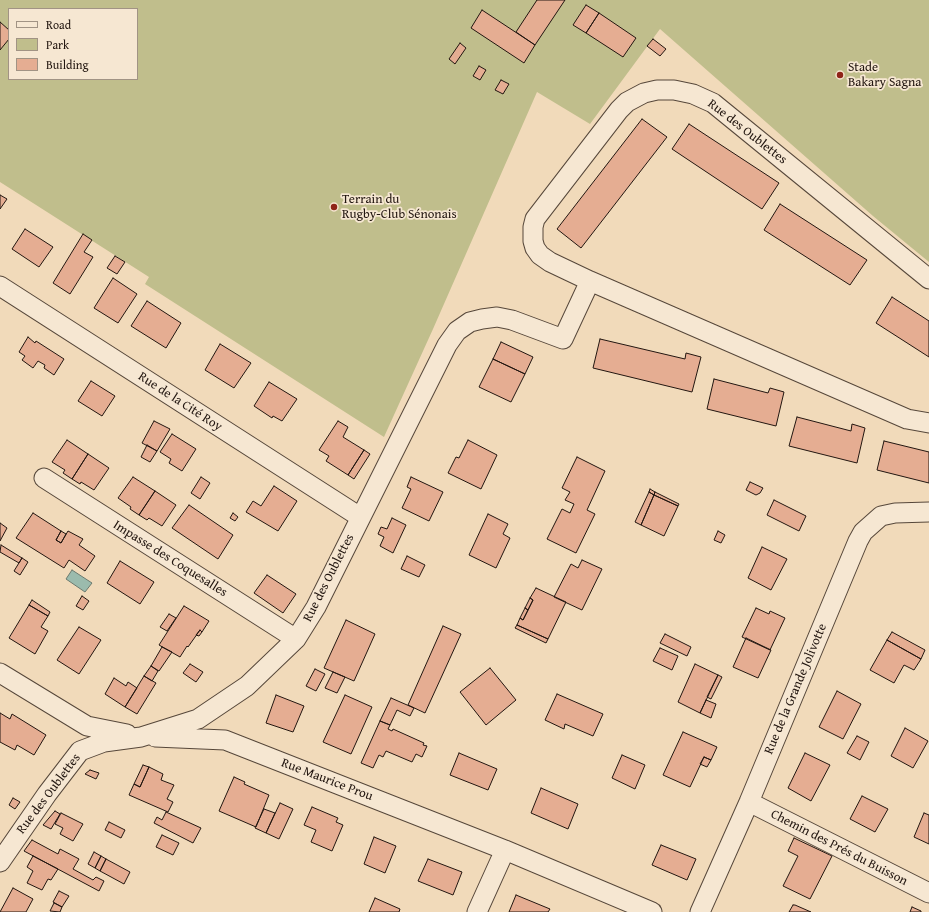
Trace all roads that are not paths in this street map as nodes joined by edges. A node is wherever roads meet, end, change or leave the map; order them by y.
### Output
1 (929, 279) edge
2 (590, 281) junction
3 (0, 286) edge
4 (929, 423) edge
5 (44, 478) dead end
6 (929, 512) edge
7 (360, 518) junction
8 (296, 639) junction
9 (0, 673) edge
10 (141, 737) junction
11 (749, 802) junction
12 (505, 850) junction
13 (0, 862) edge
14 (929, 893) edge
15 (477, 912) edge
16 (652, 912) edge
17 (700, 912) edge

1 - 2 street, Rue des Oublettes
2 - 4 street, Rue des Oublettes
2 - 7 street, Rue des Oublettes
3 - 7 street, Rue de la Cité Roy
5 - 8 street, Impasse des Coquesalles
6 - 11 street, Rue de la Grande Jolivotte
7 - 8 street, Rue des Oublettes
8 - 10 street, Rue des Oublettes
9 - 10 street, Rue Maurice Prou
10 - 12 street, Rue Maurice Prou
10 - 13 street, Rue des Oublettes
11 - 14 street, Chemin des Prés du Buisson
11 - 17 street, Rue de la Grande Jolivotte
12 - 15 street
12 - 16 street, Rue Maurice Prou

